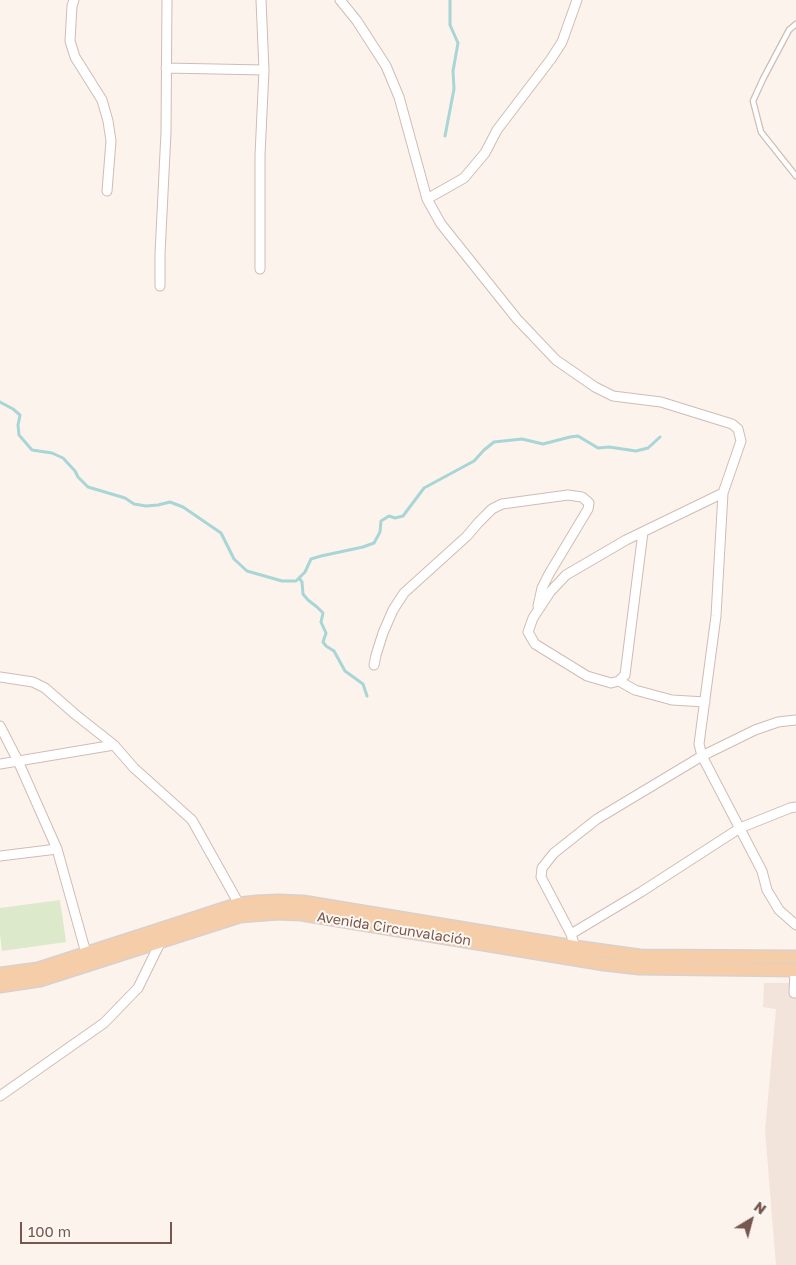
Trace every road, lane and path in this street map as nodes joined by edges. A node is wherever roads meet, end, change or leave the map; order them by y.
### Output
1 (74, 0) edge
2 (167, 0) edge
3 (261, 0) edge
4 (340, 0) edge
5 (577, 0) edge
6 (796, 24) edge
7 (166, 68) junction
8 (264, 70) junction
9 (796, 176) edge
10 (107, 191) dead end
11 (427, 199) junction
12 (260, 269) dead end
13 (160, 286) dead end
14 (724, 493) junction
15 (643, 532) junction
16 (537, 611) junction
17 (374, 664) dead end
18 (0, 677) edge
19 (619, 680) junction
20 (705, 702) junction
21 (796, 720) edge
22 (0, 726) edge
23 (114, 745) junction
24 (702, 756) junction
25 (18, 761) junction
26 (0, 764) edge
27 (796, 807) edge
28 (740, 828) junction
29 (57, 849) junction
30 (0, 856) edge
31 (239, 904) junction
32 (796, 925) edge
33 (571, 934) junction
34 (161, 941) junction
35 (86, 953) junction
36 (575, 953) junction
37 (796, 966) edge
38 (0, 974) edge
39 (0, 986) edge
40 (796, 993) edge
41 (0, 1096) edge

1 - 10 street
2 - 7 street
3 - 8 street
4 - 11 street
5 - 11 street
6 - 9 lane
7 - 8 street
7 - 13 street
8 - 12 street
11 - 14 street
14 - 15 street
14 - 20 street
15 - 16 street
15 - 19 street
16 - 17 street
16 - 19 street
18 - 23 street
19 - 20 street
20 - 24 street
21 - 24 street
22 - 25 street
23 - 25 street
23 - 31 street
24 - 28 street
24 - 33 street
25 - 26 street
25 - 29 street
27 - 28 street
28 - 32 street
28 - 33 street
29 - 30 street
29 - 35 street
31 - 35 main road, Avenida Circunvalación
31 - 36 main road, Avenida Circunvalación
33 - 36 street
34 - 36 main road, Avenida Circunvalación
34 - 39 main road, Avenida Circunvalación
34 - 41 street
35 - 38 main road, Avenida Circunvalación
36 - 37 main road, Avenida Circunvalación
37 - 40 street

